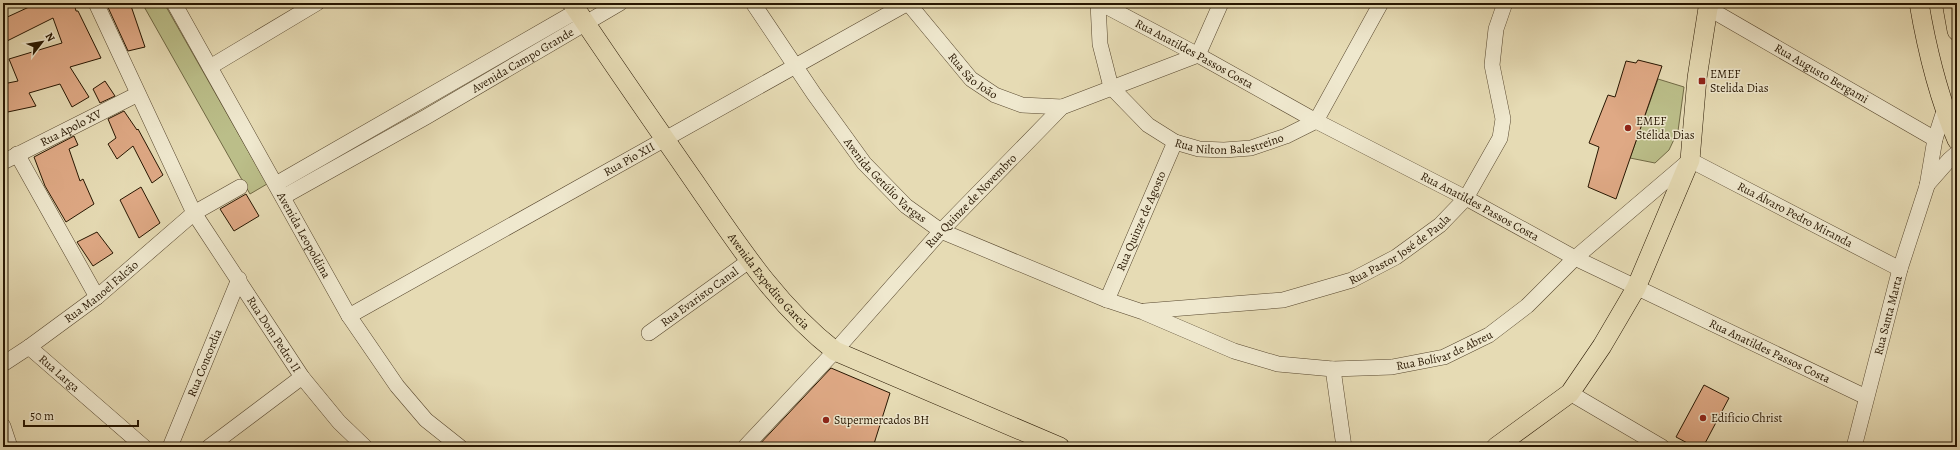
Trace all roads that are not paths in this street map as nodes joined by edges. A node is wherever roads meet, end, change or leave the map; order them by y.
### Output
1 (96, 3) edge
2 (174, 3) edge
3 (317, 3) edge
4 (620, 3) edge
5 (753, 3) edge
6 (908, 3) edge
7 (1099, 3) edge
8 (1221, 3) edge
9 (1381, 3) edge
10 (1505, 3) edge
11 (1919, 3) edge
12 (1952, 3) edge
13 (1709, 5) edge
14 (578, 12) edge
15 (1957, 31) edge
16 (1198, 55) junction
17 (210, 67) junction
18 (796, 67) junction
19 (1111, 87) junction
20 (138, 94) junction
21 (417, 103) junction
22 (1062, 107) junction
23 (1944, 111) junction
24 (393, 117) junction
25 (426, 117) junction
26 (1316, 121) junction
27 (401, 131) junction
28 (664, 138) junction
29 (1935, 139) junction
30 (1957, 140) edge
31 (1175, 142) junction
32 (1957, 153) edge
33 (17, 154) junction
34 (1690, 160) junction
35 (3, 162) edge
36 (240, 186) dead end
37 (1927, 186) junction
38 (279, 190) junction
39 (1466, 198) junction
40 (194, 213) junction
41 (941, 231) junction
42 (1575, 258) junction
43 (749, 261) junction
44 (1900, 269) junction
45 (238, 279) junction
46 (1636, 288) junction
47 (97, 297) junction
48 (1107, 300) junction
49 (1143, 312) junction
50 (349, 316) junction
51 (649, 333) dead end
52 (29, 347) junction
53 (835, 351) junction
54 (3, 364) edge
55 (1333, 369) junction
56 (302, 377) junction
57 (1570, 393) junction
58 (1866, 397) junction
59 (3, 426) edge
60 (10, 447) edge
61 (144, 447) edge
62 (170, 447) edge
63 (209, 447) edge
64 (366, 447) edge
65 (460, 447) edge
66 (745, 447) edge
67 (1060, 447) edge
68 (1344, 447) edge
69 (1496, 447) edge
70 (1662, 447) edge
71 (1854, 447) edge

1 - 20 street, Rua Dom Pedro II
2 - 17 street, Avenida Leopoldina
3 - 17 street
4 - 14 street, Avenida Campo Grande
5 - 18 street, Avenida Getúlio Vargas
6 - 18 street, Rua Pio XII
6 - 22 street, Rua São João
7 - 16 street, Rua Anatildes Passos Costa
7 - 19 street, Rua Nilton Balestreino
8 - 16 street
9 - 26 street
10 - 39 street, Rua Pastor José de Paula
11 - 23 main road
12 - 15 main road
13 - 29 street, Rua Augusto Bergami
13 - 34 main road
14 - 21 street, Avenida Campo Grande
14 - 25 street, Avenida Campo Grande
14 - 28 main road, Avenida Expedito Garcia
16 - 19 street, Rua Quinze de Novembro
16 - 26 street, Rua Anatildes Passos Costa
17 - 38 street, Avenida Leopoldina
18 - 28 street, Rua Pio XII
18 - 41 street, Avenida Getúlio Vargas
19 - 22 street, Rua Quinze de Novembro
19 - 31 street, Rua Nilton Balestreino
20 - 33 street, Rua Apolo XV
20 - 40 street, Rua Dom Pedro II
21 - 24 street, Avenida Campo Grande
21 - 25 street
22 - 41 street, Rua Quinze de Novembro
23 - 29 street, Rua Santa Marta
23 - 30 main road
24 - 27 street
24 - 38 street, Avenida Campo Grande
25 - 27 street, Avenida Campo Grande
26 - 31 street, Rua Nilton Balestreino
26 - 39 street, Rua Anatildes Passos Costa
27 - 38 street, Avenida Campo Grande
28 - 43 main road, Avenida Expedito Garcia
28 - 50 street, Rua Pio XII
29 - 37 street, Rua Santa Marta
31 - 48 street, Rua Quinze de Agosto
32 - 37 street, Rua Santa Marta
33 - 35 street, Rua Apolo XV
33 - 47 street
34 - 42 street, Rua Bolívar de Abreu
34 - 44 street, Rua Álvaro Pedro Miranda
34 - 46 main road
36 - 40 street
37 - 44 street, Rua Santa Marta
38 - 50 street, Avenida Leopoldina
39 - 42 street, Rua Anatildes Passos Costa
39 - 49 street, Rua Pastor José de Paula
40 - 45 street, Rua Dom Pedro II
40 - 47 street, Rua Manoel Falcão
41 - 48 street, Avenida Getúlio Vargas
41 - 53 street, Rua Quinze de Novembro
42 - 46 street, Rua Anatildes Passos Costa
42 - 55 street, Rua Bolívar de Abreu
43 - 51 street, Rua Evaristo Canal
43 - 53 main road, Avenida Expedito Garcia
44 - 58 street, Rua Santa Marta
45 - 56 street, Rua Dom Pedro II
45 - 62 street, Rua Concordia
46 - 57 main road
46 - 58 street, Rua Anatildes Passos Costa
47 - 52 street, Rua Manoel Falcão
48 - 49 street, Avenida Getúlio Vargas
49 - 55 street, Rua Bolívar de Abreu
50 - 65 street, Avenida Leopoldina
52 - 54 street, Rua Manoel Falcão
52 - 61 street, Rua Larga
53 - 66 street, Rua Quinze de Novembro
53 - 67 main road, Avenida Expedito Garcia
55 - 68 street
56 - 63 street
56 - 64 street, Rua Dom Pedro II
57 - 69 main road
57 - 70 street
58 - 71 street, Rua Santa Marta
59 - 60 street

